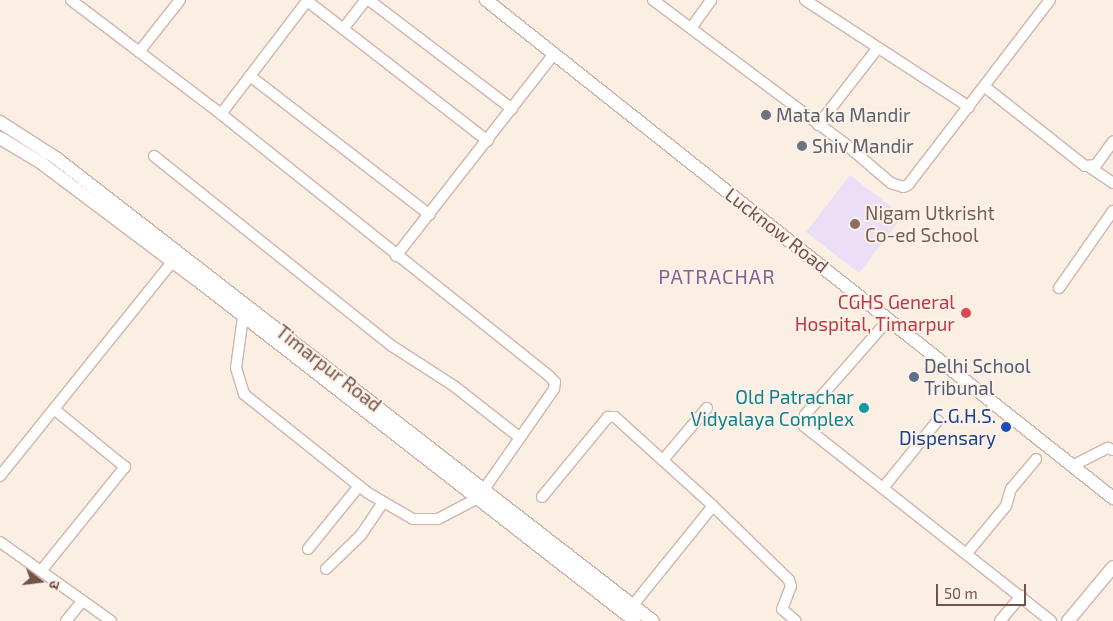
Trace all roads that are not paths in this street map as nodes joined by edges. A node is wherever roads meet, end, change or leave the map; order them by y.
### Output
1 (71, 0) edge
2 (180, 0) edge
3 (306, 0) edge
4 (367, 0) edge
5 (486, 0) edge
6 (653, 0) edge
7 (712, 0) edge
8 (805, 0) edge
9 (1050, 0) edge
10 (691, 28) junction
11 (343, 29) junction
12 (877, 50) junction
13 (139, 52) junction
14 (554, 54) junction
15 (250, 76) junction
16 (985, 87) junction
17 (969, 107) junction
18 (512, 109) junction
19 (221, 114) junction
20 (0, 122) edge
21 (818, 124) junction
22 (0, 138) edge
23 (488, 142) junction
24 (1113, 142) edge
25 (154, 156) dead end
26 (1091, 168) junction
27 (1113, 183) edge
28 (1113, 211) edge
29 (430, 215) junction
30 (396, 256) junction
31 (176, 257) junction
32 (1059, 288) dead end
33 (247, 312) junction
34 (889, 319) junction
35 (707, 408) dead end
36 (54, 409) junction
37 (938, 420) dead end
38 (520, 437) junction
39 (1113, 450) edge
40 (1036, 459) dead end
41 (663, 460) junction
42 (1074, 465) junction
43 (0, 476) edge
44 (359, 486) junction
45 (883, 488) junction
46 (481, 493) junction
47 (542, 497) dead end
48 (1113, 498) edge
49 (383, 502) junction
50 (713, 506) junction
51 (0, 542) edge
52 (308, 550) dead end
53 (967, 553) junction
54 (1113, 567) edge
55 (326, 569) dead end
56 (41, 571) junction
57 (1021, 596) junction
58 (82, 600) junction
59 (633, 605) junction
60 (66, 621) edge
61 (111, 621) edge
62 (635, 621) edge
63 (653, 621) edge
64 (796, 621) edge
65 (1000, 621) edge
66 (1051, 621) edge
67 (1068, 621) edge

1 - 13 street
2 - 13 street
3 - 11 street
3 - 15 street
4 - 11 street
4 - 18 street
5 - 14 street, Lucknow Road
6 - 10 street
7 - 10 street
8 - 12 street
9 - 16 street
10 - 21 street
11 - 23 street
12 - 17 street
12 - 21 street
13 - 19 street
14 - 18 street
14 - 34 street, Lucknow Road
15 - 19 street
15 - 29 street
16 - 17 street
16 - 26 street
17 - 21 street
18 - 23 street
19 - 30 street
20 - 31 street, Timarpur Road
22 - 31 street, Timarpur Road
23 - 29 street
24 - 26 street
25 - 38 street
26 - 27 street
28 - 32 street
29 - 30 street
30 - 38 street
31 - 33 street, Timarpur Road
31 - 36 street
33 - 44 street
33 - 46 street, Timarpur Road
34 - 42 street, Lucknow Road
34 - 45 street
35 - 41 street
36 - 43 street
36 - 56 street
37 - 45 street
38 - 46 street
39 - 42 street
40 - 53 street
41 - 47 street
41 - 50 street
42 - 48 street, Lucknow Road
44 - 49 street
44 - 52 street
45 - 53 street
46 - 49 street
46 - 59 street, Timarpur Road
46 - 62 street, Timarpur Road
49 - 55 street
50 - 59 street
50 - 64 street
51 - 56 street
53 - 57 street
54 - 67 street
56 - 58 street
57 - 65 street
57 - 66 street
58 - 60 street
58 - 61 street
59 - 63 street, Timarpur Road

